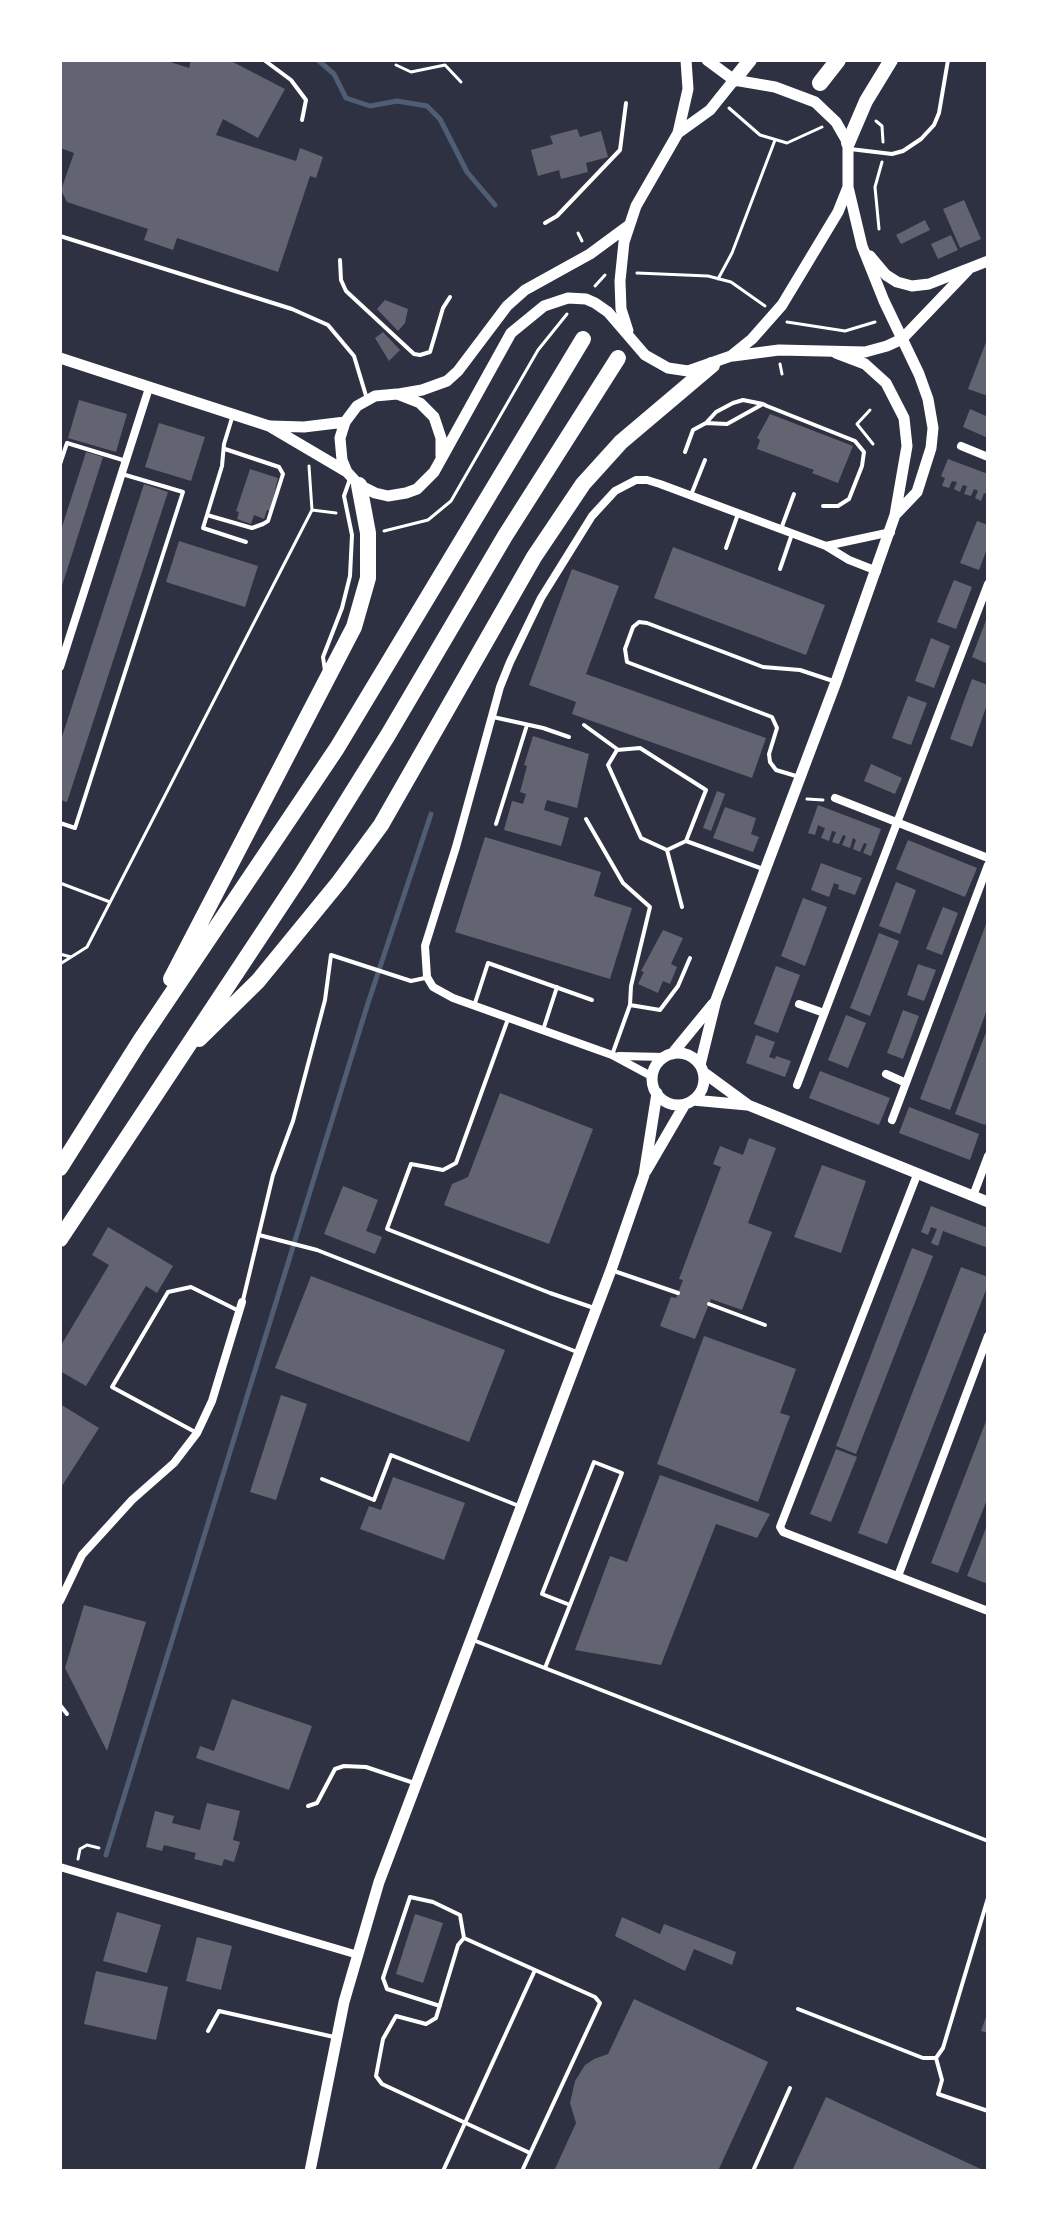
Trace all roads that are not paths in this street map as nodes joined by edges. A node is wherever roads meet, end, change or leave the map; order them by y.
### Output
1 (264, 60) edge
2 (686, 60) edge
3 (707, 60) edge
4 (750, 60) edge
5 (838, 60) edge
6 (891, 60) edge
7 (948, 60) edge
8 (734, 80) junction
9 (820, 83) dead end
10 (626, 103) dead end
11 (302, 120) dead end
12 (678, 133) junction
13 (849, 146) junction
14 (848, 187) junction
15 (545, 223) dead end
16 (628, 226) junction
17 (60, 236) edge
18 (862, 246) junction
19 (340, 260) dead end
20 (988, 261) edge
21 (968, 270) junction
22 (450, 297) dead end
23 (583, 339) dead end
24 (630, 339) junction
25 (902, 339) junction
26 (836, 353) junction
27 (731, 356) junction
28 (60, 358) edge
29 (618, 358) dead end
30 (712, 365) junction
31 (149, 388) junction
32 (397, 394) junction
33 (367, 399) junction
34 (763, 404) junction
35 (233, 416) junction
36 (345, 422) junction
37 (706, 423) junction
38 (269, 426) junction
39 (961, 446) dead end
40 (225, 449) junction
41 (685, 452) dead end
42 (441, 456) junction
43 (988, 457) edge
44 (705, 460) dead end
45 (126, 461) junction
46 (60, 464) edge
47 (122, 474) junction
48 (353, 478) junction
49 (794, 494) dead end
50 (691, 495) junction
51 (823, 506) dead end
52 (738, 514) junction
53 (207, 515) junction
54 (895, 515) junction
55 (781, 529) junction
56 (891, 532) junction
57 (792, 534) junction
58 (246, 542) dead end
59 (826, 546) junction
60 (726, 548) dead end
61 (780, 569) dead end
62 (877, 571) junction
63 (988, 584) edge
64 (62, 650) edge
65 (60, 667) edge
66 (836, 682) junction
67 (493, 717) junction
68 (527, 725) junction
69 (584, 725) dead end
70 (569, 737) dead end
71 (617, 750) junction
72 (799, 777) junction
73 (835, 798) road end
74 (586, 819) dead end
75 (897, 822) junction
76 (60, 823) edge
77 (496, 824) dead end
78 (686, 841) junction
79 (667, 850) junction
80 (988, 858) edge
81 (988, 865) edge
82 (765, 870) junction
83 (682, 907) dead end
84 (690, 958) dead end
85 (427, 977) junction
86 (557, 987) junction
87 (592, 1000) dead end
88 (716, 1000) junction
89 (799, 1004) dead end
90 (630, 1005) junction
91 (474, 1006) junction
92 (824, 1013) junction
93 (508, 1018) junction
94 (543, 1030) junction
95 (140, 1041) junction
96 (613, 1055) junction
97 (668, 1055) junction
98 (181, 1056) junction
99 (702, 1068) junction
100 (886, 1074) dead end
101 (653, 1077) junction
102 (906, 1083) junction
103 (797, 1085) dead end
104 (657, 1093) junction
105 (689, 1102) junction
106 (748, 1105) junction
107 (892, 1120) dead end
108 (988, 1156) edge
109 (60, 1168) edge
110 (644, 1175) junction
111 (917, 1175) junction
112 (973, 1196) junction
113 (988, 1202) edge
114 (259, 1235) junction
115 (60, 1239) edge
116 (611, 1270) junction
117 (678, 1293) dead end
118 (709, 1304) dead end
119 (241, 1306) junction
120 (597, 1308) junction
121 (765, 1325) dead end
122 (988, 1336) edge
123 (579, 1353) junction
124 (197, 1433) junction
125 (322, 1479) dead end
126 (521, 1507) junction
127 (898, 1576) junction
128 (60, 1601) edge
129 (570, 1605) junction
130 (988, 1611) edge
131 (471, 1639) junction
132 (545, 1668) junction
133 (60, 1705) edge
134 (67, 1714) dead end
135 (416, 1784) junction
136 (308, 1806) dead end
137 (988, 1841) edge
138 (60, 1867) edge
139 (988, 1898) edge
140 (464, 1938) junction
141 (358, 1955) junction
142 (535, 1970) junction
143 (440, 2006) junction
144 (798, 2009) dead end
145 (208, 2031) dead end
146 (336, 2038) junction
147 (936, 2058) junction
148 (790, 2088) dead end
149 (988, 2111) edge
150 (465, 2124) junction
151 (530, 2153) junction
152 (310, 2171) edge
153 (443, 2171) edge
154 (522, 2171) edge
155 (753, 2171) edge

1 - 11 lane
2 - 12 street
3 - 8 street
4 - 8 highway
5 - 9 highway
6 - 13 highway
7 - 13 lane
8 - 12 street
8 - 13 street
10 - 15 lane
12 - 16 street
13 - 14 street
14 - 18 street
14 - 27 street
16 - 24 street
16 - 32 street
17 - 33 lane
18 - 21 street
18 - 25 street
19 - 22 lane
20 - 21 street
21 - 25 street
23 - 95 highway
24 - 30 street
24 - 42 street
25 - 26 street
25 - 54 street
26 - 27 street
26 - 54 street
27 - 30 street
28 - 31 street
29 - 98 highway
30 - 98 highway
31 - 35 street
31 - 45 street
32 - 33 street
32 - 42 street
33 - 36 street
34 - 37 lane
34 - 37 lane
34 - 51 lane
35 - 38 street
35 - 40 lane
36 - 38 street
36 - 48 street
37 - 41 lane
38 - 48 street
39 - 43 street
40 - 53 lane
40 - 53 lane
42 - 48 street
44 - 50 lane
45 - 46 lane
45 - 47 street
47 - 64 street
47 - 76 lane
48 - 95 highway
49 - 55 lane
50 - 52 street
50 - 67 street
52 - 55 street
52 - 60 lane
53 - 58 lane
54 - 56 street
55 - 57 street
56 - 59 street
56 - 62 street
57 - 59 street
57 - 61 lane
59 - 62 street
62 - 66 street
63 - 75 street
64 - 65 street
66 - 72 street
66 - 72 lane
67 - 68 lane
67 - 85 street
68 - 70 lane
68 - 77 lane
69 - 71 lane
71 - 78 lane
71 - 79 lane
72 - 82 street
73 - 75 street
74 - 90 lane
75 - 80 street
75 - 92 street
78 - 79 lane
78 - 82 lane
79 - 83 lane
81 - 102 street
82 - 88 street
84 - 90 lane
85 - 91 street
85 - 114 lane
86 - 87 lane
86 - 91 lane
86 - 94 lane
88 - 97 street
88 - 99 street
89 - 92 street
90 - 96 lane
91 - 93 street
92 - 103 street
93 - 94 street
93 - 120 lane
94 - 96 street
95 - 109 highway
96 - 97 street
96 - 101 street
97 - 99 street
97 - 101 street
98 - 115 highway
99 - 105 street
99 - 106 street
100 - 102 street
101 - 104 street
102 - 107 street
104 - 105 street
104 - 110 street
105 - 106 street
105 - 110 street
106 - 111 street
108 - 112 street
110 - 116 street
111 - 112 street
111 - 127 street
112 - 113 street
114 - 119 lane
114 - 123 lane
116 - 117 lane
116 - 120 street
118 - 121 lane
119 - 124 street
119 - 124 lane
120 - 123 street
122 - 127 street
123 - 126 street
124 - 128 street
125 - 126 lane
126 - 131 street
127 - 130 street
129 - 129 lane
129 - 132 lane
131 - 132 lane
131 - 135 street
132 - 137 lane
133 - 134 lane
135 - 136 lane
135 - 141 street
138 - 141 street
139 - 147 lane
140 - 142 lane
140 - 143 lane
140 - 143 lane
141 - 146 street
142 - 150 lane
142 - 151 lane
143 - 150 lane
144 - 147 lane
145 - 146 lane
146 - 152 street
147 - 149 lane
148 - 155 lane
150 - 151 lane
150 - 153 lane
151 - 154 lane

